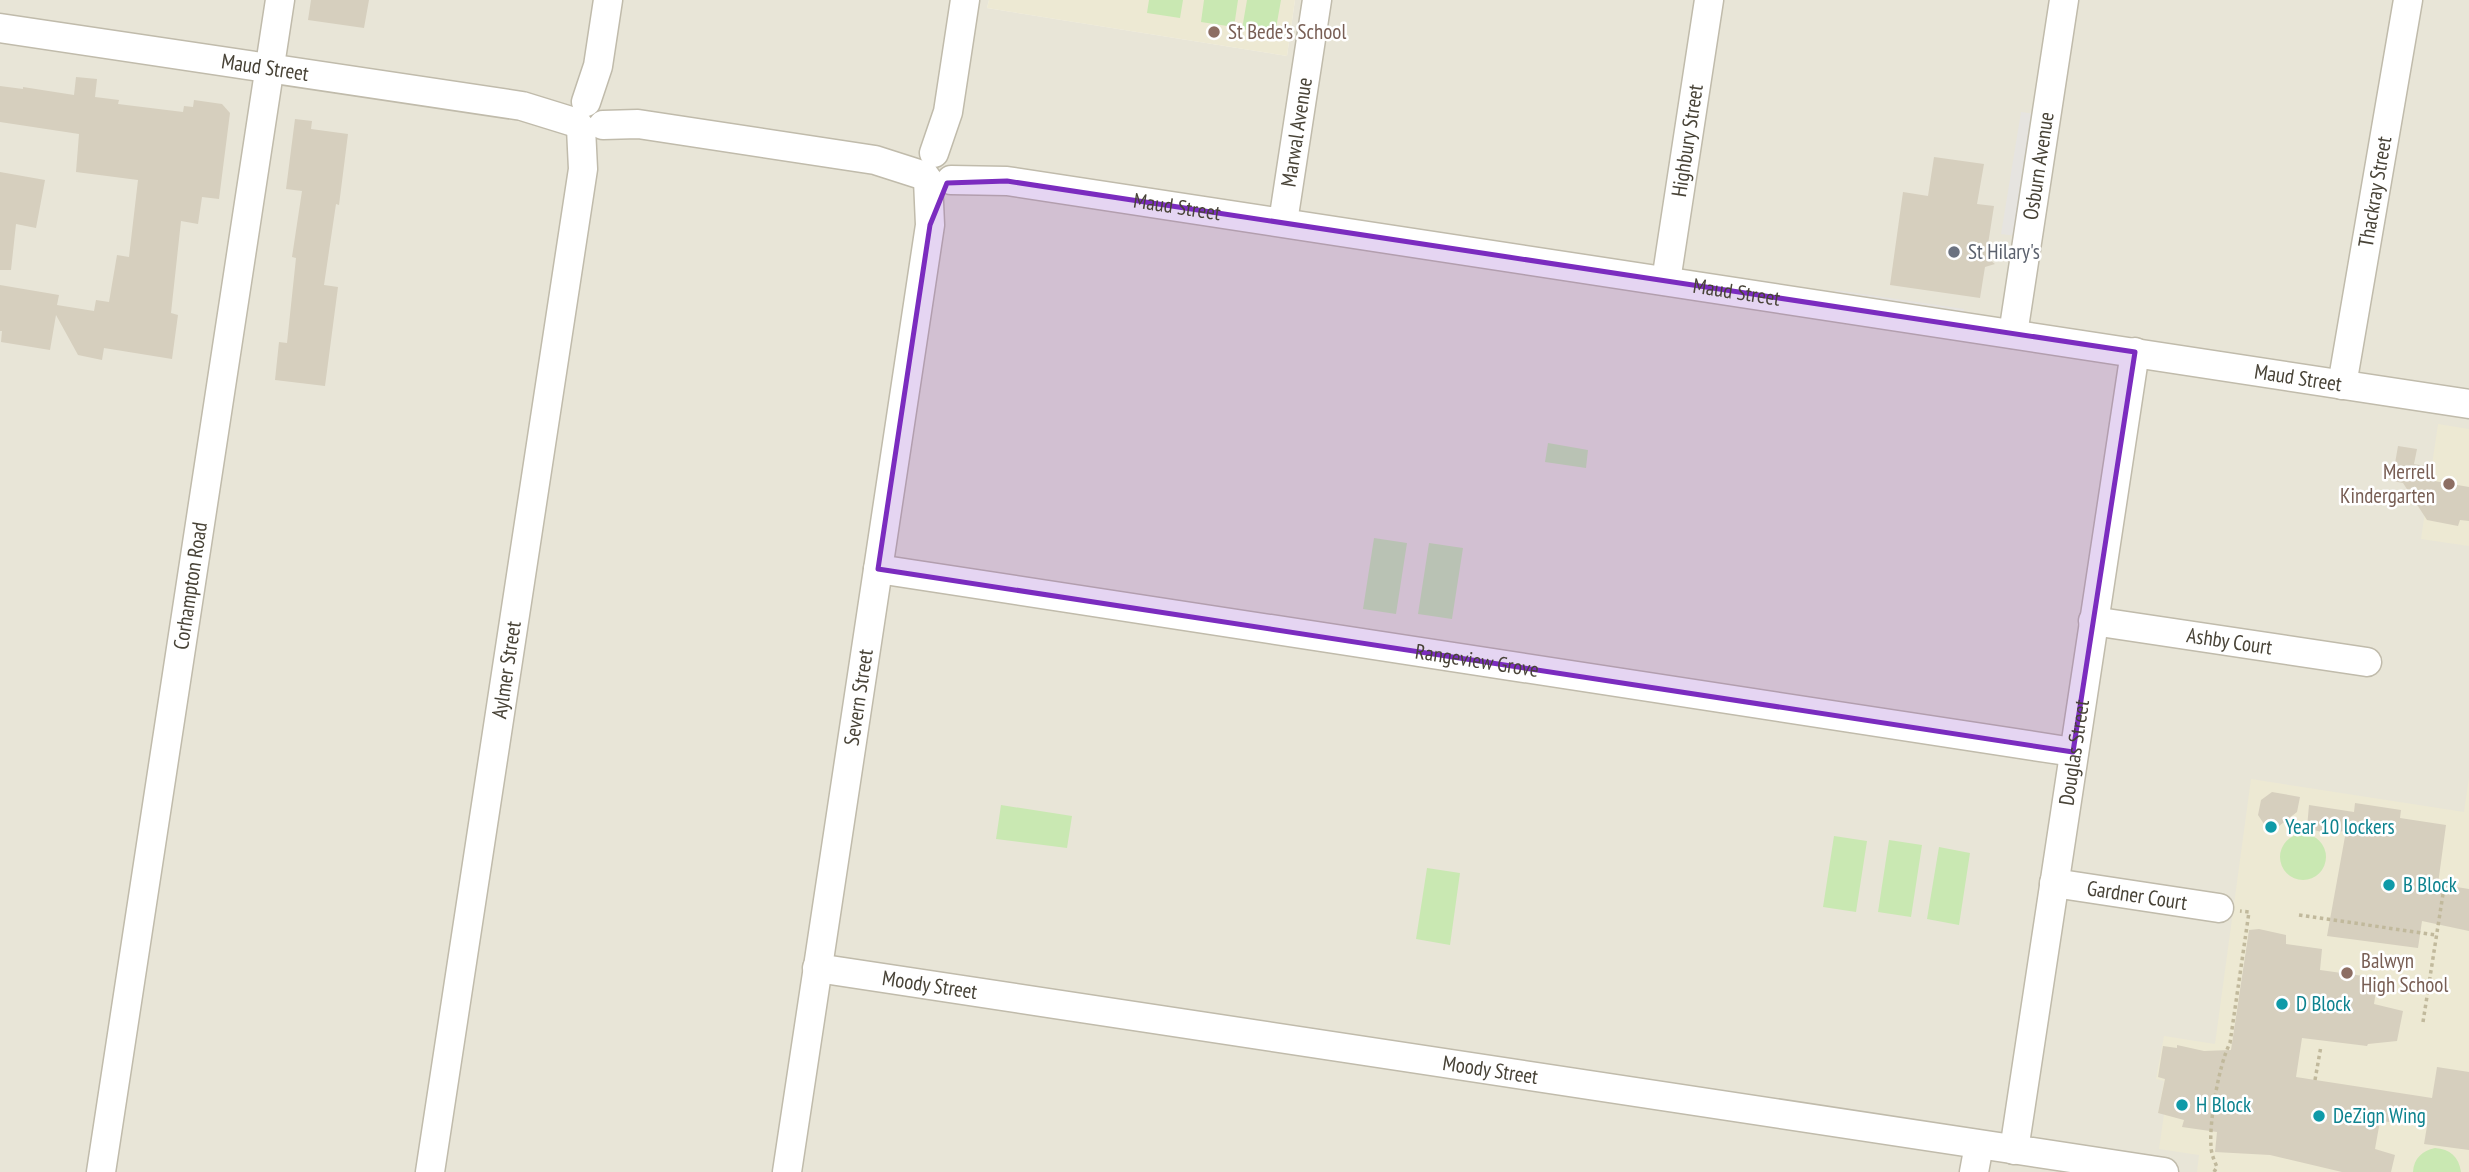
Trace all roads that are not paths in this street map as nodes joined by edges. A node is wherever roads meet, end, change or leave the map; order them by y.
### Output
1 (280, 0) edge
2 (608, 0) edge
3 (965, 0) edge
4 (1317, 0) edge
5 (1709, 0) edge
6 (2064, 0) edge
7 (2408, 0) edge
8 (3, 27) edge
9 (270, 68) junction
10 (591, 116) junction
11 (940, 168) junction
12 (1283, 222) junction
13 (1666, 281) junction
14 (2013, 334) junction
15 (2135, 352) junction
16 (2342, 385) junction
17 (2469, 404) edge
18 (878, 569) junction
19 (2093, 621) junction
20 (2367, 662) dead end
21 (2073, 752) junction
22 (2054, 883) junction
23 (2219, 908) road end
24 (817, 968) junction
25 (2014, 1150) junction
26 (1977, 1159) edge
27 (101, 1172) edge
28 (430, 1172) edge
29 (787, 1172) edge
30 (2164, 1172) edge

1 - 9 street, Corhampton Road
2 - 10 street, Aylmer Street
3 - 11 street, Severn Street
4 - 12 street, Marwal Avenue
5 - 13 street, Highbury Street
6 - 14 street, Osburn Avenue
7 - 16 street, Thackray Street
8 - 9 street, Maud Street
9 - 10 street, Maud Street
9 - 27 street, Corhampton Road
10 - 11 street, Maud Street
10 - 28 street, Aylmer Street
11 - 12 street, Maud Street
11 - 18 street, Severn Street
12 - 13 street, Maud Street
13 - 14 street, Maud Street
14 - 15 street, Maud Street
15 - 16 street, Maud Street
15 - 19 street, Douglas Street
16 - 17 street, Maud Street
18 - 21 street, Rangeview Grove
18 - 24 street, Severn Street
19 - 20 street, Ashby Court
19 - 21 street, Douglas Street
21 - 22 street, Douglas Street
22 - 23 street, Gardner Court
22 - 25 street, Douglas Street
24 - 26 street, Moody Street
24 - 29 street, Severn Street
25 - 26 street, Moody Street
25 - 30 street, Moody Street

